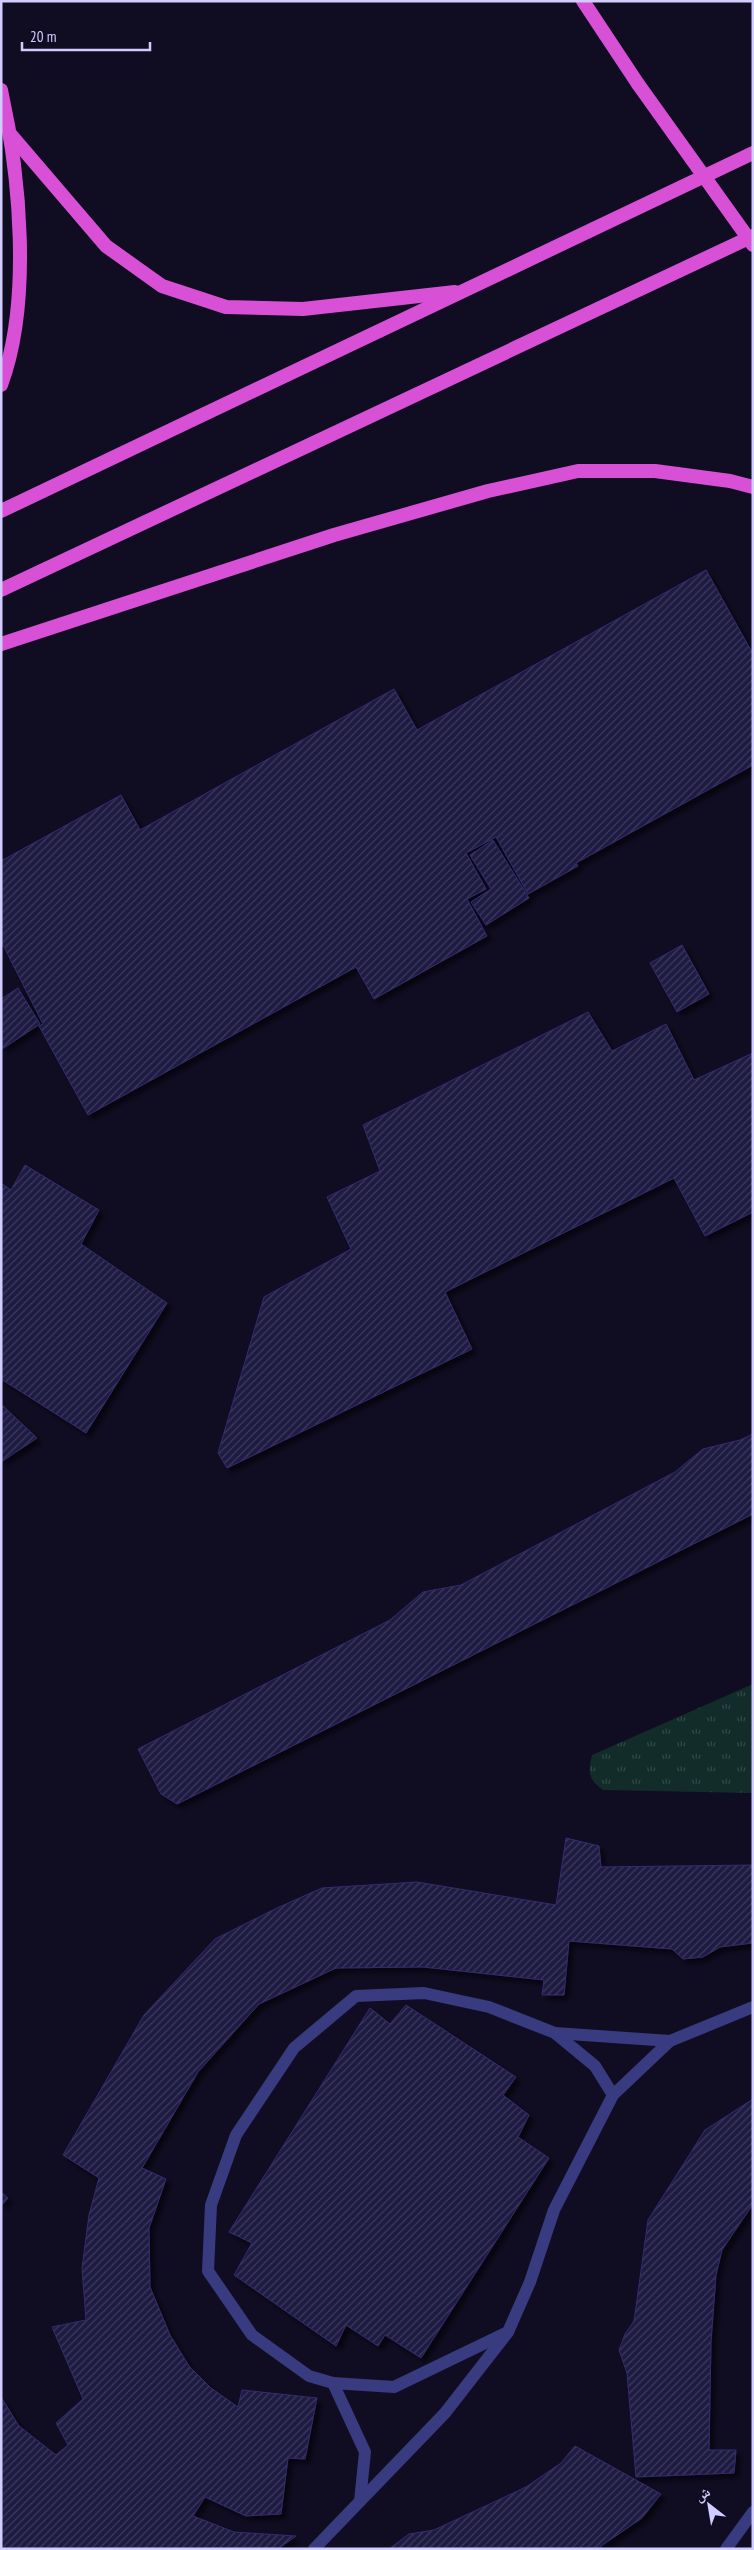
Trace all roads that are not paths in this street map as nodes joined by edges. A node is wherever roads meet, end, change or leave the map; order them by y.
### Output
1 (583, 1) edge
2 (1, 90) edge
3 (12, 135) junction
4 (753, 153) edge
5 (753, 236) edge
6 (753, 245) edge
7 (467, 290) junction
8 (1, 385) edge
9 (753, 487) edge
10 (1, 511) edge
11 (1, 590) edge
12 (1, 644) edge
13 (753, 2007) edge
14 (556, 2033) junction
15 (670, 2041) junction
16 (613, 2095) junction
17 (508, 2332) junction
18 (332, 2383) junction
19 (360, 2501) junction
20 (753, 2512) edge
21 (314, 2549) edge
22 (726, 2549) edge

1 - 6 highway, bridge
2 - 3 highway
3 - 7 highway
3 - 8 highway
4 - 7 highway
5 - 11 highway
7 - 10 highway
9 - 12 highway
13 - 15 lane
14 - 15 lane
14 - 16 lane
14 - 18 lane
15 - 16 lane
16 - 17 lane
17 - 18 lane
17 - 19 lane
18 - 19 lane
19 - 21 lane
20 - 22 lane

